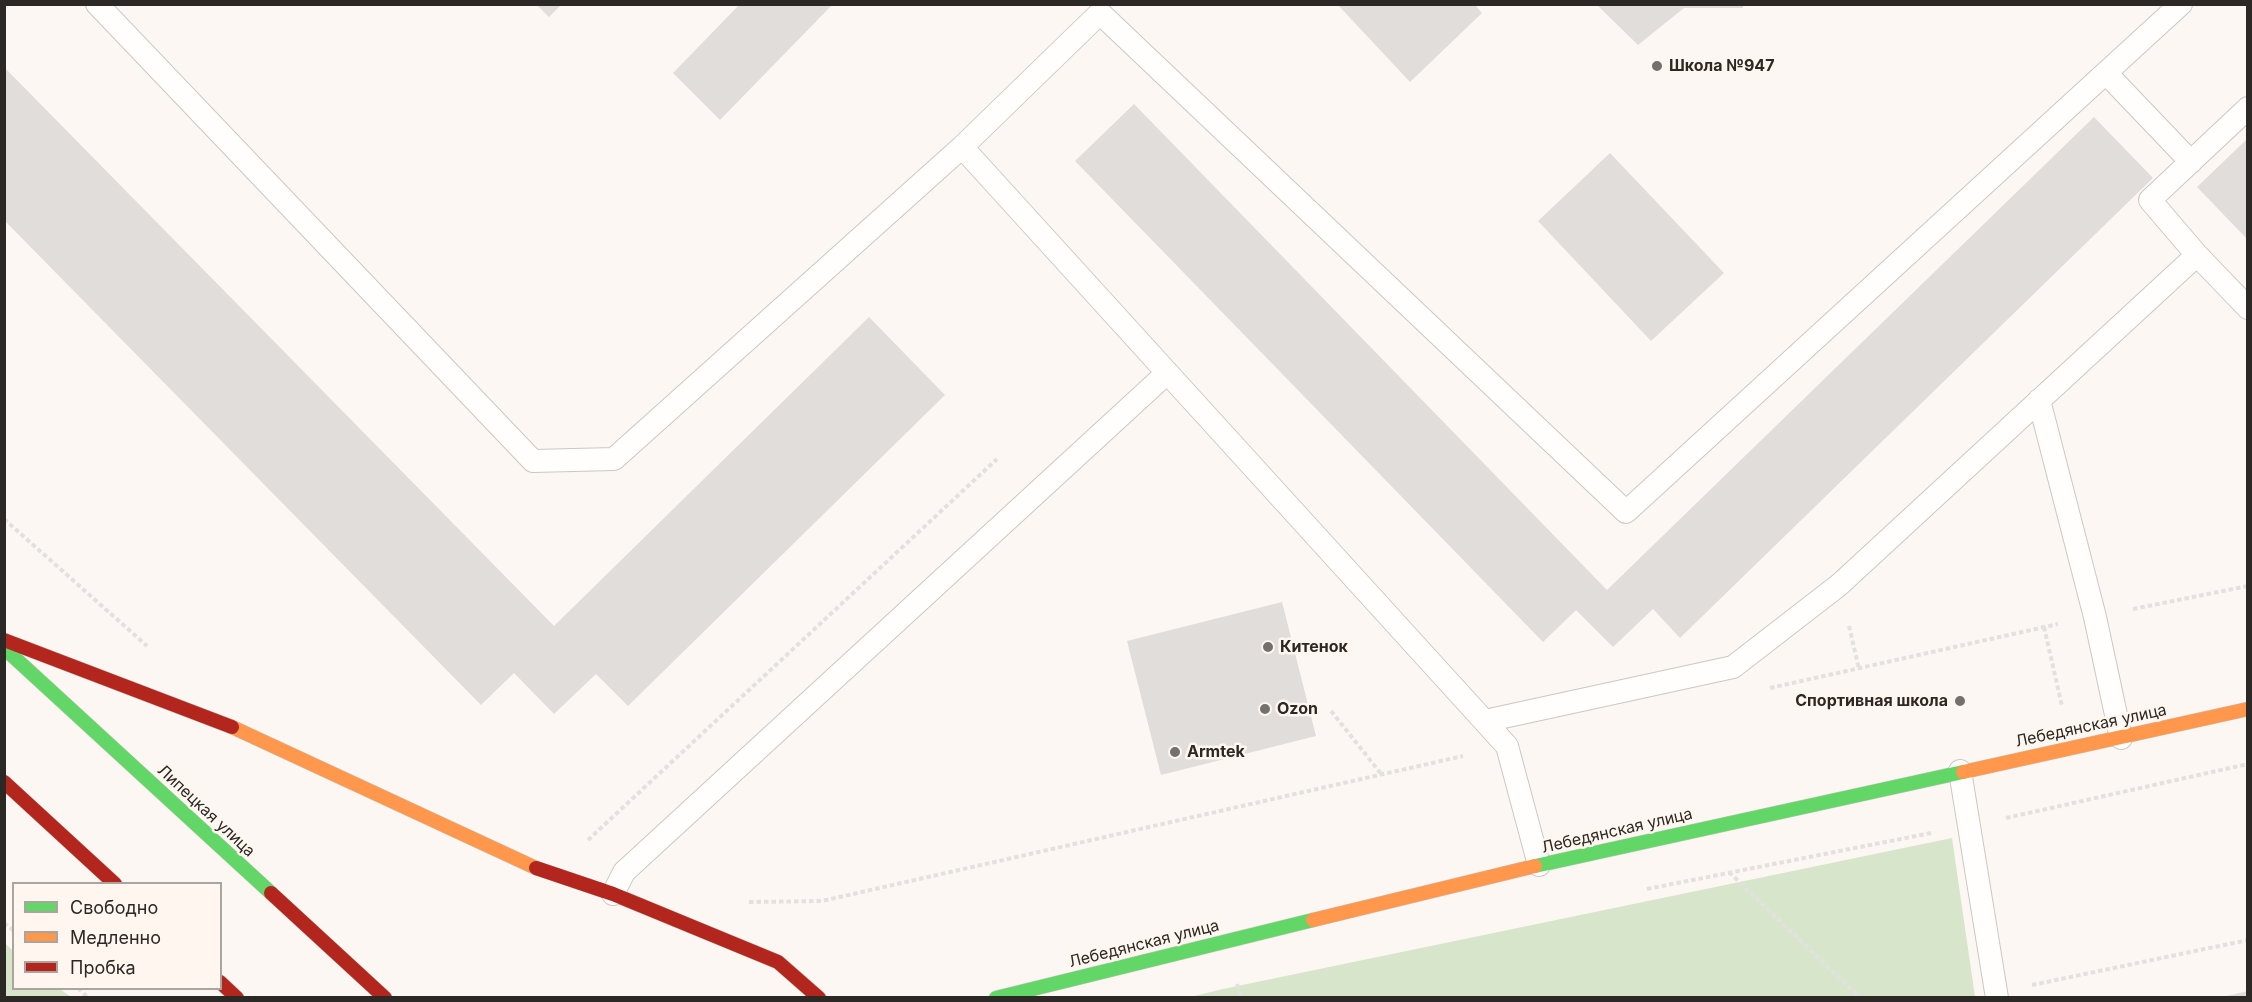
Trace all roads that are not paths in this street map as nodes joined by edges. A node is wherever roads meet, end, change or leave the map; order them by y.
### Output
1 (97, 4) edge
2 (2181, 4) edge
3 (2106, 73) junction
4 (2247, 108) edge
5 (962, 147) junction
6 (2191, 162) junction
7 (2197, 255) junction
8 (2247, 308) edge
9 (1167, 373) junction
10 (2039, 400) junction
11 (4, 640) edge
12 (4, 648) edge
13 (2247, 709) edge
14 (1485, 721) junction
15 (2121, 738) junction
16 (1960, 771) junction
17 (4, 782) edge
18 (1539, 865) junction
19 (113, 882) edge
20 (613, 894) junction
21 (222, 984) edge
22 (1997, 995) edge
23 (237, 998) edge
24 (385, 998) edge
25 (819, 998) edge
26 (996, 998) edge

1 - 5 lane
2 - 3 lane
3 - 5 lane
3 - 6 lane
4 - 6 lane
5 - 9 lane
6 - 7 lane
7 - 8 lane
7 - 10 lane
9 - 14 lane
9 - 20 lane
10 - 14 lane
10 - 15 lane
11 - 20 street
12 - 24 street, Липецкая улица
13 - 15 street, Лебедянская улица
14 - 18 lane
15 - 16 street, Лебедянская улица
16 - 18 street, Лебедянская улица
16 - 22 lane
17 - 19 street
18 - 26 street, Лебедянская улица
20 - 25 street
21 - 23 street

